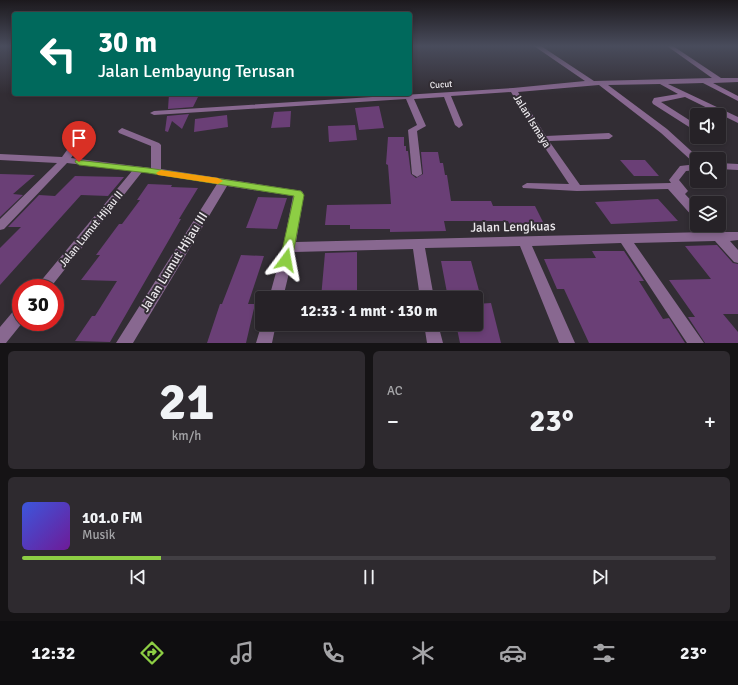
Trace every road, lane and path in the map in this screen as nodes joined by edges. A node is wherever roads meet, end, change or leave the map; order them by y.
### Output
1 (560, 62) edge
2 (693, 62) edge
3 (738, 80) edge
4 (704, 81) junction
5 (720, 81) junction
6 (601, 83) junction
7 (662, 83) junction
8 (592, 84) junction
9 (513, 90) junction
10 (447, 94) junction
11 (686, 95) junction
12 (315, 96) edge
13 (409, 97) junction
14 (738, 98) edge
15 (316, 103) junction
16 (154, 113) dead end
17 (738, 120) edge
18 (690, 124) edge
19 (460, 125) dead end
20 (88, 127) dead end
21 (122, 131) dead end
22 (609, 136) dead end
23 (543, 140) junction
24 (690, 155) edge
25 (0, 157) edge
26 (64, 160) junction
27 (726, 166) edge
28 (690, 167) edge
29 (738, 167) edge
30 (139, 169) junction
31 (156, 172) junction
32 (417, 174) dead end
33 (224, 182) junction
34 (526, 186) dead end
35 (577, 188) junction
36 (682, 198) junction
37 (690, 207) edge
38 (0, 226) edge
39 (714, 232) edge
40 (718, 236) junction
41 (738, 236) edge
42 (625, 238) junction
43 (524, 242) junction
44 (418, 244) junction
45 (289, 247) junction
46 (738, 258) edge
47 (49, 279) edge
48 (278, 291) edge
49 (426, 291) edge
50 (12, 325) edge
51 (267, 331) edge
52 (432, 331) edge
53 (0, 339) edge
54 (124, 343) edge
55 (264, 343) edge
56 (434, 343) edge
57 (567, 343) edge
58 (696, 343) edge

1 - 8 street
2 - 5 street
3 - 5 street, Jalan Ismaya
4 - 5 street, Jalan Ismaya
4 - 7 street, Jalan Ismaya
4 - 14 street
6 - 7 street, Jalan Ismaya
6 - 8 street, Jalan Ismaya
6 - 24 street
7 - 11 street
8 - 9 street, Jalan Ismaya
9 - 10 street, Cucut
9 - 23 street, Jalan Ismaya
10 - 13 street, Cucut
10 - 19 street
11 - 17 street
11 - 18 street
12 - 15 street
13 - 15 street, Cucut
13 - 32 street
15 - 16 street, Cucut
20 - 26 street
21 - 31 street
22 - 23 street
23 - 35 street, Jalan Ismaya
25 - 26 street
26 - 30 street
26 - 38 street
27 - 29 street
28 - 36 street
30 - 31 street
30 - 47 street, Jalan Lumut Hijau II
31 - 33 street
33 - 45 street
33 - 54 street, Jalan Lumut Hijau III
34 - 35 street
35 - 36 street
36 - 37 street
39 - 40 street
40 - 41 street, Jalan Lengkuas
40 - 42 street, Jalan Lengkuas
40 - 46 street
42 - 43 street, Jalan Lengkuas
42 - 58 street
43 - 44 street, Jalan Lengkuas
43 - 57 street
44 - 45 street, Jalan Lengkuas
44 - 49 street
45 - 48 street
50 - 53 street
51 - 55 street
52 - 56 street

